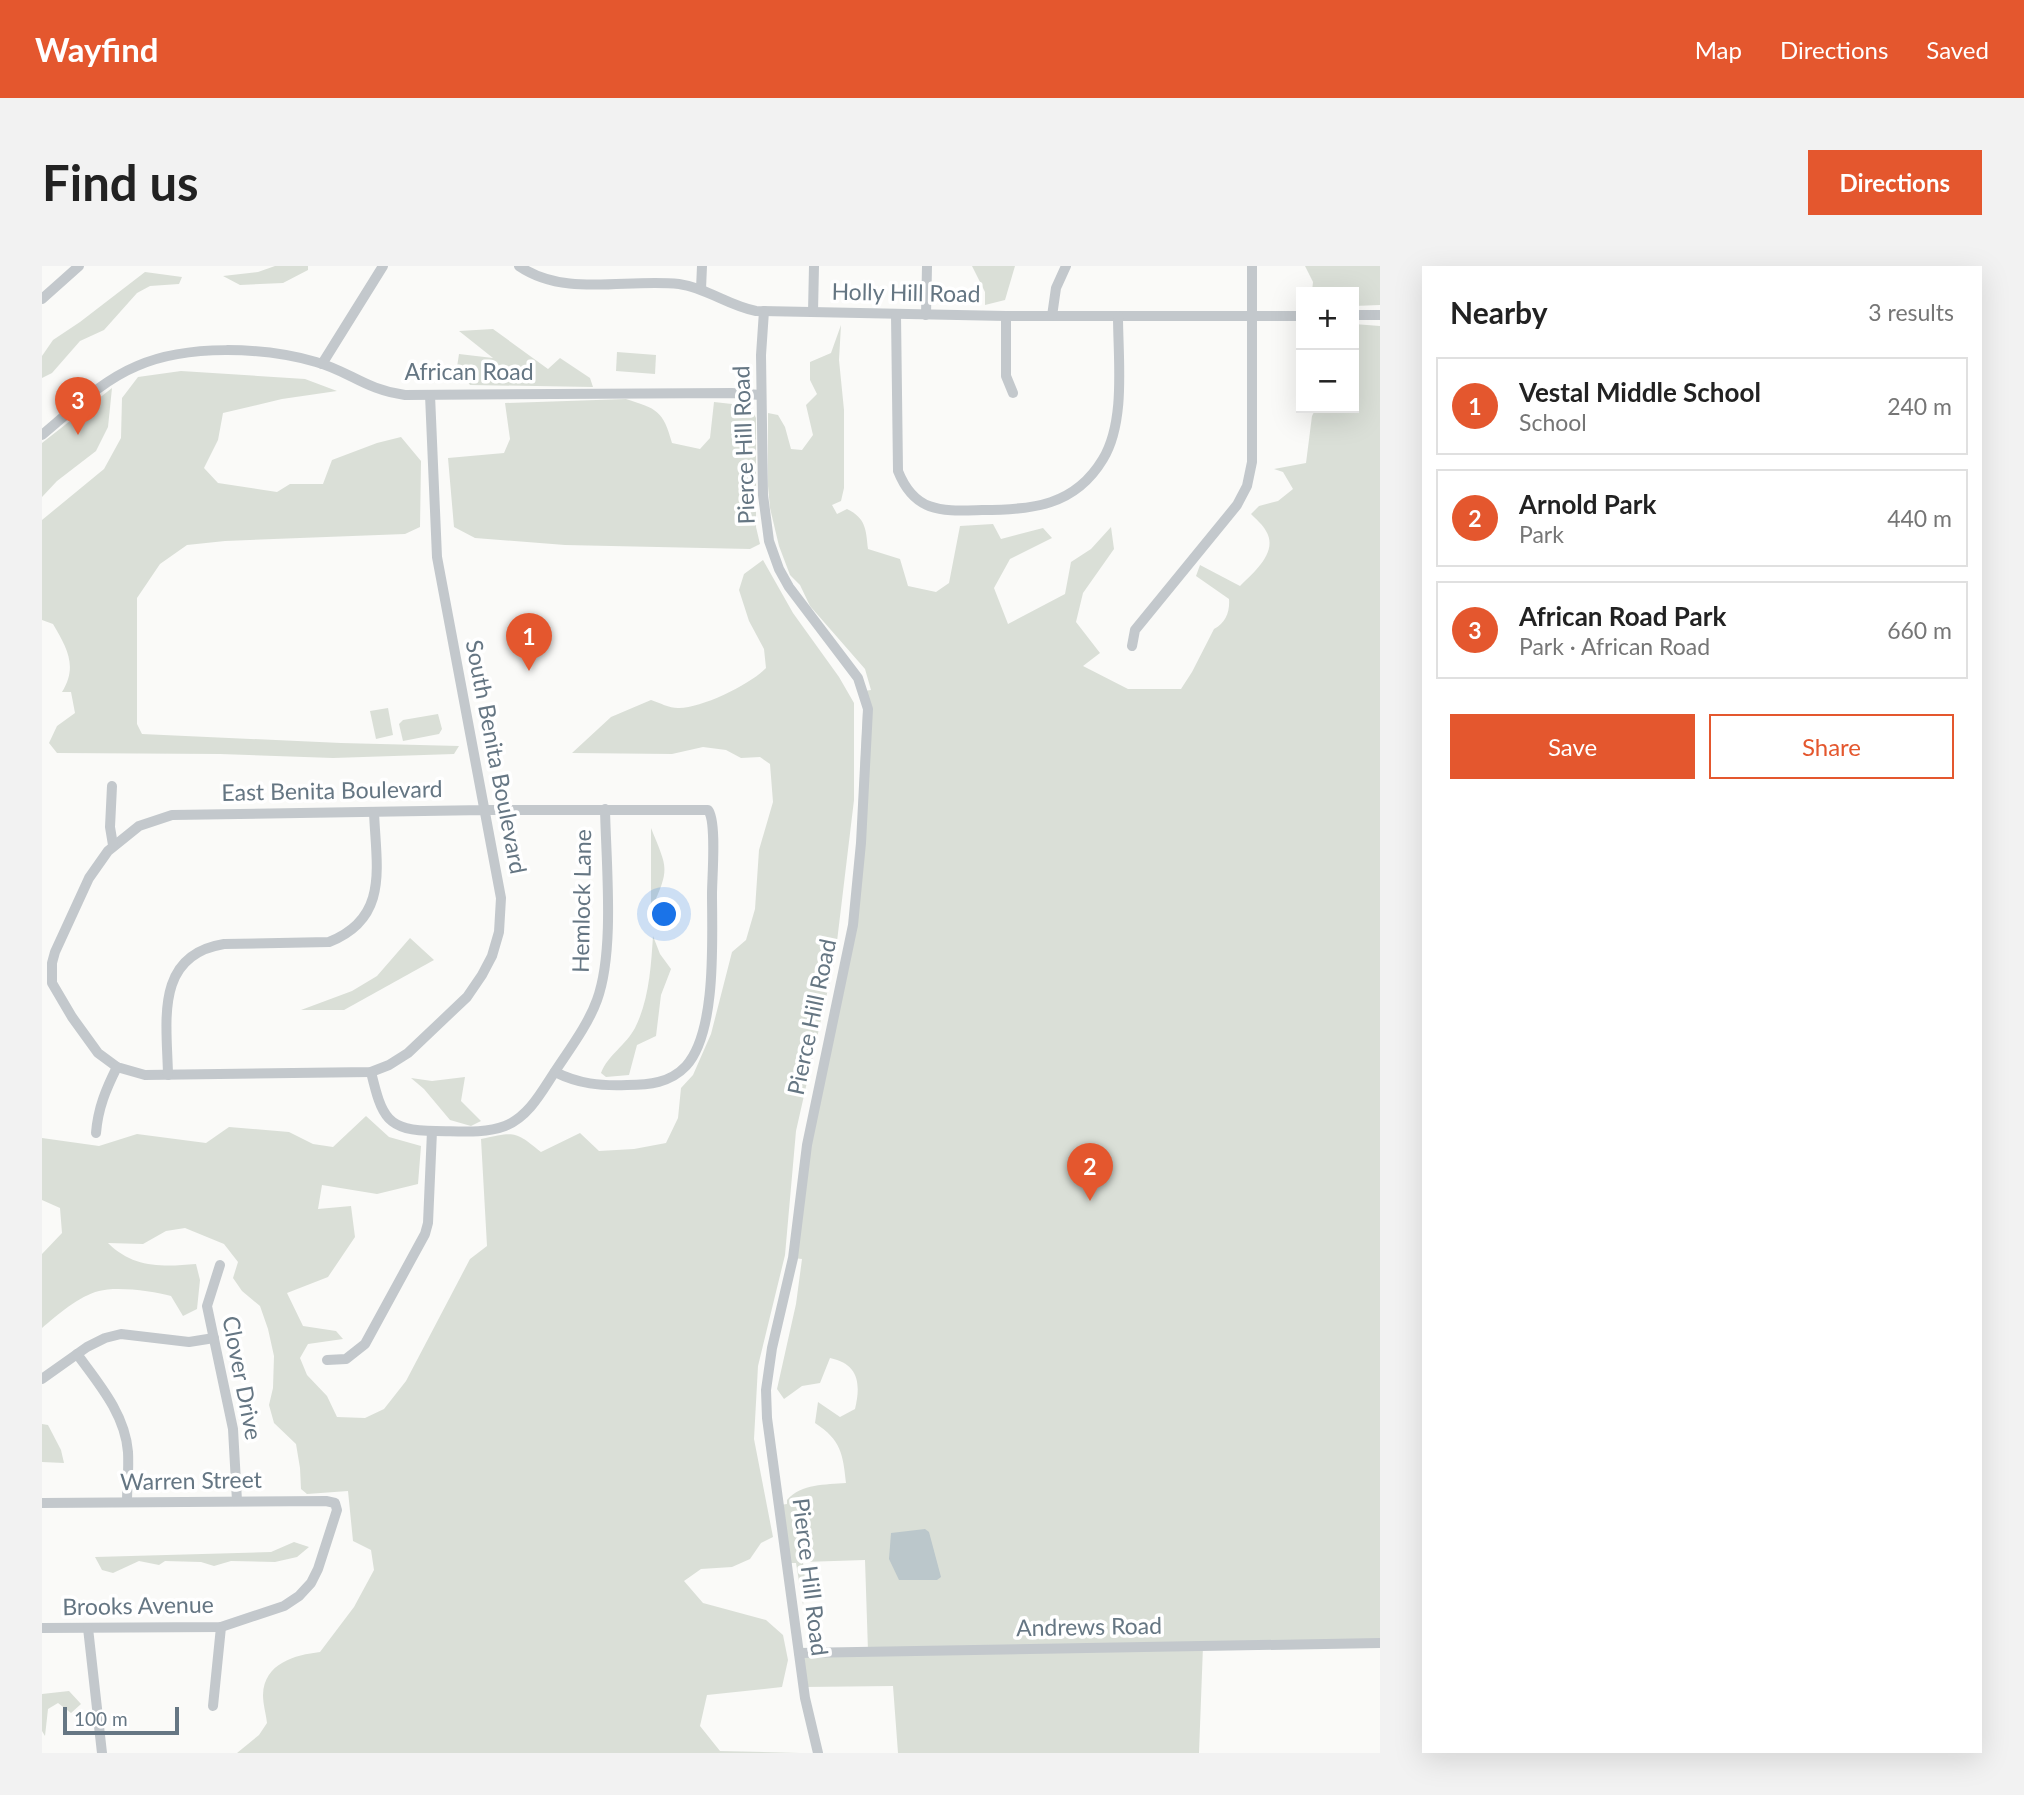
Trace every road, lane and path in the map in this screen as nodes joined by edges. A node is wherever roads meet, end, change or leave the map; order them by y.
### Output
1 (79, 266) edge
2 (383, 266) edge
3 (519, 266) edge
4 (702, 266) edge
5 (814, 266) edge
6 (927, 266) edge
7 (1066, 266) edge
8 (1252, 266) edge
9 (701, 289) junction
10 (42, 299) edge
11 (764, 311) junction
12 (813, 312) junction
13 (896, 315) junction
14 (1359, 315) edge
15 (1380, 315) edge
16 (926, 316) junction
17 (1006, 316) junction
18 (1052, 316) junction
19 (1118, 316) junction
20 (1252, 316) junction
21 (1296, 316) edge
22 (322, 364) junction
23 (1013, 393) dead end
24 (430, 395) junction
25 (761, 395) junction
26 (42, 435) edge
27 (1132, 646) dead end
28 (112, 786) dead end
29 (605, 809) junction
30 (485, 810) junction
31 (374, 812) junction
32 (113, 845) junction
33 (46, 973) edge
34 (117, 1067) junction
35 (371, 1072) junction
36 (555, 1072) junction
37 (168, 1075) junction
38 (432, 1131) junction
39 (96, 1133) dead end
40 (219, 1265) dead end
41 (214, 1338) junction
42 (77, 1354) junction
43 (327, 1360) dead end
44 (42, 1379) edge
45 (127, 1502) junction
46 (237, 1502) junction
47 (42, 1503) edge
48 (337, 1508) joint
49 (221, 1627) junction
50 (42, 1628) edge
51 (88, 1628) junction
52 (1380, 1643) edge
53 (799, 1653) junction
54 (213, 1706) dead end
55 (102, 1753) edge
56 (818, 1753) edge

1 - 10 street
2 - 22 street
3 - 9 street, Holly Hill Road
4 - 9 street
5 - 12 street
6 - 16 street
7 - 18 street
8 - 20 street
9 - 11 street, Holly Hill Road
11 - 12 street, Holly Hill Road
11 - 25 street, Pierce Hill Road
12 - 13 street, Holly Hill Road
13 - 16 street, Holly Hill Road
13 - 19 street
14 - 15 street
16 - 17 street, Holly Hill Road
17 - 18 street, Holly Hill Road
17 - 23 street
18 - 19 street, Holly Hill Road
19 - 20 street, Holly Hill Road
20 - 21 street, Holly Hill Road
20 - 27 street
22 - 24 street, African Road
22 - 26 street, African Road
24 - 25 street, African Road
24 - 30 street, South Benita Boulevard
25 - 53 street, Pierce Hill Road
28 - 32 street
29 - 30 street, East Benita Boulevard
29 - 36 street, Hemlock Lane
29 - 36 street, East Benita Boulevard
30 - 31 street, East Benita Boulevard
30 - 35 street, South Benita Boulevard
31 - 32 street, East Benita Boulevard
31 - 37 street
32 - 33 street, East Benita Boulevard
33 - 34 street
34 - 37 street
34 - 39 street
35 - 37 street
35 - 38 street, Hemlock Lane
36 - 38 street, Hemlock Lane
38 - 43 street
40 - 41 street, Clover Drive
41 - 42 street
41 - 46 street, Clover Drive
42 - 44 street
42 - 45 street
45 - 46 street, Warren Street
45 - 47 street, Warren Street
46 - 48 street, Warren Street
48 - 49 street, Brooks Avenue
49 - 51 street, Brooks Avenue
49 - 54 street
50 - 51 street, Brooks Avenue
51 - 55 street
52 - 53 street, Andrews Road
53 - 56 street, Pierce Hill Road

